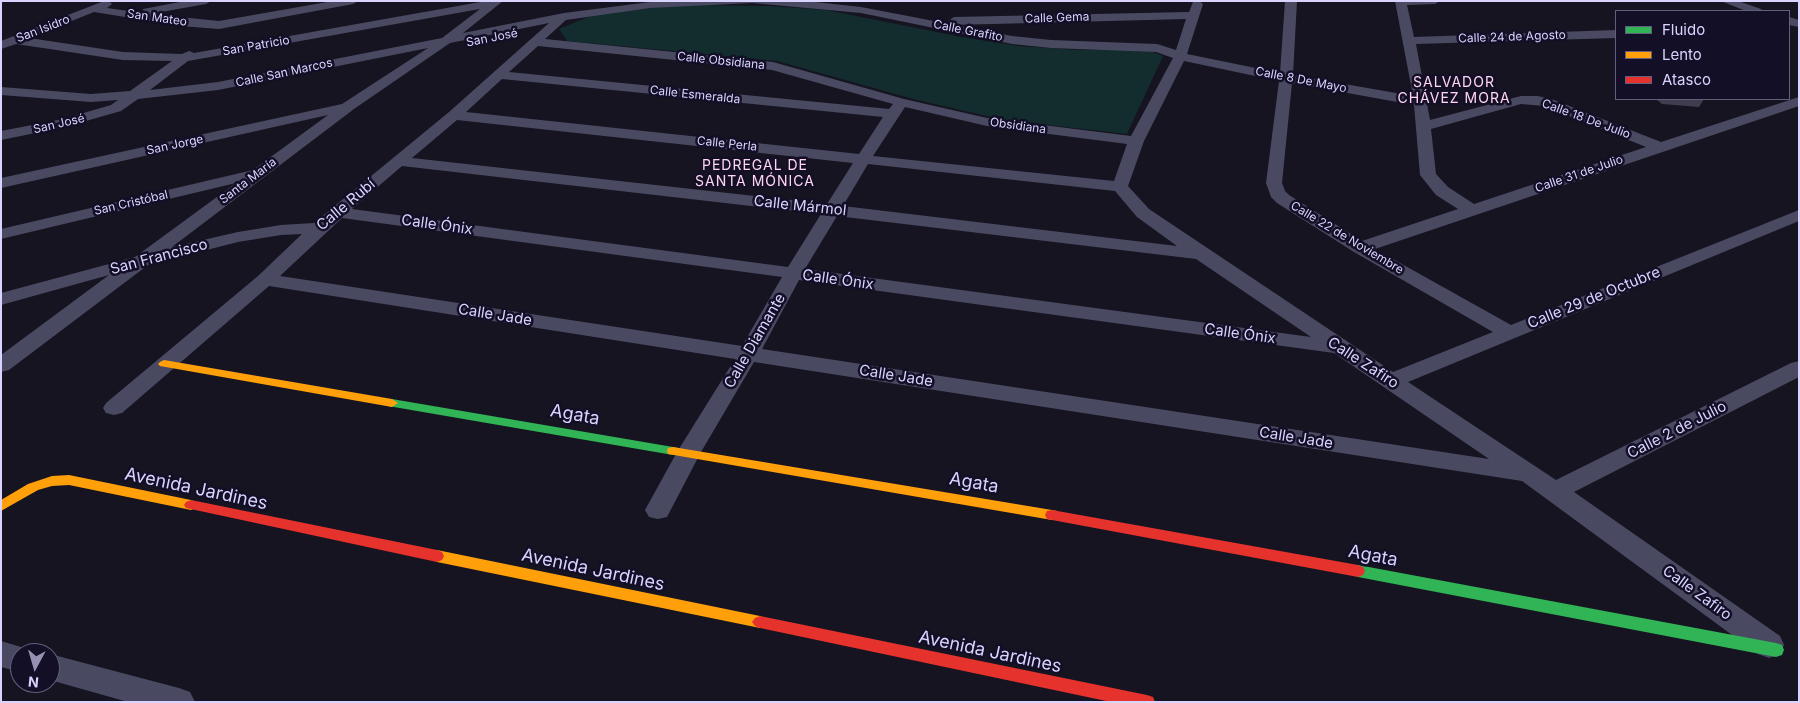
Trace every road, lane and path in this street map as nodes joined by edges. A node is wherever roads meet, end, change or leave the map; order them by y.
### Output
1 (114, 1) edge
2 (206, 1) edge
3 (353, 1) edge
4 (748, 1) edge
5 (756, 1) edge
6 (1198, 1) edge
7 (1291, 1) edge
8 (1435, 1) edge
9 (1726, 1) edge
10 (497, 2) edge
11 (578, 2) edge
12 (1401, 2) edge
13 (94, 9) junction
14 (1754, 10) edge
15 (128, 14) junction
16 (1193, 15) junction
17 (558, 22) junction
18 (922, 22) junction
19 (219, 25) junction
20 (1615, 34) edge
21 (16, 40) junction
22 (1408, 40) junction
23 (537, 42) junction
24 (1, 45) edge
25 (438, 45) junction
26 (1180, 56) junction
27 (186, 58) junction
28 (499, 75) junction
29 (1286, 78) junction
30 (1, 91) edge
31 (135, 96) junction
32 (1799, 100) edge
33 (1422, 102) junction
34 (1, 103) edge
35 (349, 106) junction
36 (116, 108) junction
37 (896, 108) junction
38 (454, 114) junction
39 (1424, 126) junction
40 (1, 136) edge
41 (1136, 141) junction
42 (1659, 146) junction
43 (863, 158) junction
44 (398, 161) junction
45 (260, 172) junction
46 (1, 183) edge
47 (1120, 187) junction
48 (832, 210) junction
49 (1471, 210) junction
50 (339, 212) junction
51 (1799, 215) edge
52 (319, 228) junction
53 (1, 234) edge
54 (1360, 248) junction
55 (1201, 254) junction
56 (142, 262) junction
57 (793, 274) junction
58 (266, 280) junction
59 (1, 299) edge
60 (1509, 332) junction
61 (1338, 347) junction
62 (749, 353) junction
63 (164, 364) junction
64 (1, 365) edge
65 (1799, 368) edge
66 (1390, 381) junction
67 (114, 408) dead end
68 (689, 452) junction
69 (1526, 473) junction
70 (1555, 491) junction
71 (1, 506) edge
72 (658, 510) dead end
73 (1776, 650) joint
74 (60, 670) edge
75 (179, 702) edge
76 (1147, 702) edge

1 - 13 street, San Isidro
2 - 15 street
3 - 19 street, San Mateo
4 - 17 street, Calle San Marcos
5 - 18 street, Calle Grafito
6 - 16 street
7 - 29 street, Calle 22 de Noviembre
8 - 12 street
9 - 14 street
10 - 25 street, Santa María
10 - 27 street, San Patricio
11 - 17 street, Calle Rubí
12 - 22 street
13 - 15 street, San Mateo
13 - 21 street, San Isidro
15 - 19 street, San Mateo
16 - 18 street, Calle Gema
16 - 26 street
17 - 23 street, Calle Rubí
17 - 25 street, Calle San Marcos
18 - 26 street, Calle Grafito
19 - 27 street
20 - 22 street, Calle 24 de Agosto
21 - 24 street, San Isidro
21 - 27 street, San Patricio
22 - 33 street
23 - 28 street, Calle Rubí
23 - 37 street, Calle Obsidiana
25 - 31 street, Calle San Marcos
25 - 35 street, Santa María
25 - 36 street, Calle San Marcos
26 - 29 street, Calle 8 De Mayo
26 - 41 street
27 - 31 street
28 - 37 street, Calle Esmeralda
28 - 38 street, Calle Rubí
29 - 33 street, Calle 8 De Mayo
29 - 54 street, Calle 22 de Noviembre
30 - 31 street, Calle San Marcos
31 - 36 street
32 - 42 street, Calle 31 de Julio
33 - 39 street
34 - 36 street, Calle San Marcos
35 - 45 street, Santa María
35 - 46 street, San Jorge
36 - 40 street, San José
37 - 41 street, Obsidiana
37 - 43 street, Calle Diamante
38 - 43 street, Calle Perla
38 - 44 street, Calle Rubí
39 - 42 street, Calle 18 De Julio
39 - 49 street
41 - 47 street
42 - 49 street, Calle 31 de Julio
43 - 47 street, Calle Perla
43 - 48 street, Calle Diamante
44 - 48 street, Calle Mármol
44 - 50 street, Calle Rubí
45 - 53 street, San Cristóbal
45 - 56 street, Santa María
47 - 55 street, Calle Zafiro
48 - 55 street, Calle Mármol
48 - 57 street, Calle Diamante
49 - 54 street, Calle 31 de Julio
50 - 52 street, Calle Rubí
50 - 57 street, Calle Ónix
51 - 60 street, Calle 29 de Octubre
52 - 56 street, San Francisco
52 - 58 street, Calle Rubí
54 - 60 street, Calle 22 de Noviembre
55 - 61 street, Calle Zafiro
56 - 59 street, San Francisco
56 - 64 street, Santa María
57 - 61 street, Calle Ónix
57 - 62 street, Calle Diamante
58 - 62 street, Calle Jade
58 - 63 street, Calle Rubí
60 - 66 street, Calle 29 de Octubre
61 - 66 street, Calle Zafiro
62 - 68 street, Calle Diamante
62 - 69 street, Calle Jade
63 - 67 street, Calle Rubí
63 - 68 street, Agata
65 - 70 street, Calle 2 de Julio
66 - 69 street, Calle Zafiro
68 - 72 street, Calle Diamante
68 - 73 street, Agata
69 - 70 street, Calle Zafiro
70 - 73 street, Calle Zafiro
71 - 76 street, Avenida Jardines
74 - 75 street

